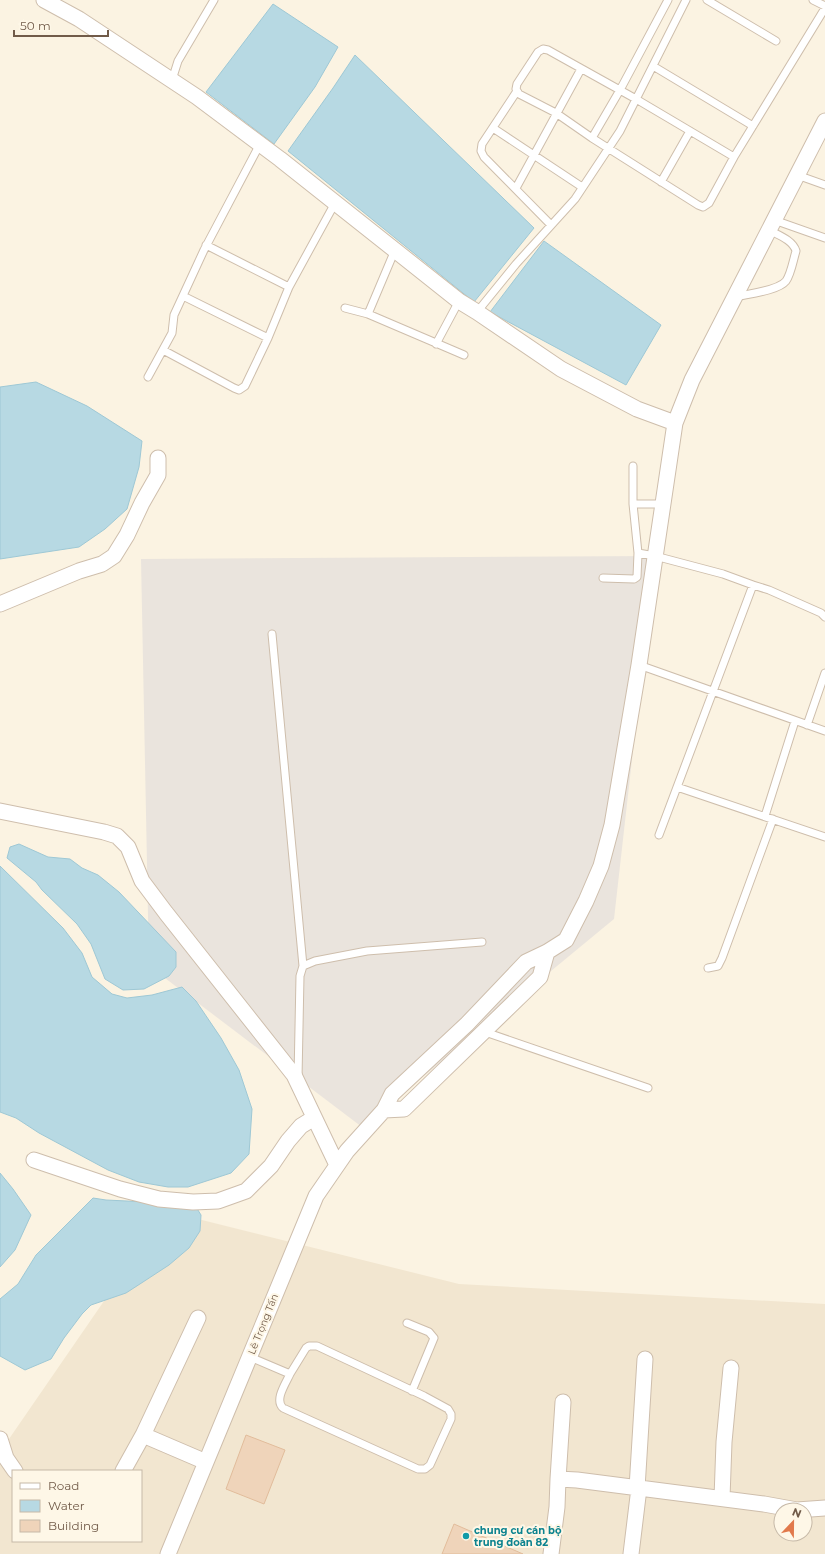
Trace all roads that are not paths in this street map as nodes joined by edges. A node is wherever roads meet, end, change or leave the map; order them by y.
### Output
1 (44, 0) edge
2 (214, 0) edge
3 (668, 0) edge
4 (686, 0) edge
5 (707, 0) edge
6 (813, 0) edge
7 (825, 7) edge
8 (776, 41) dead end
9 (653, 66) junction
10 (581, 69) junction
11 (172, 80) junction
12 (620, 90) junction
13 (517, 91) junction
14 (636, 99) junction
15 (556, 113) junction
16 (825, 121) edge
17 (753, 126) junction
18 (493, 128) junction
19 (690, 131) junction
20 (592, 138) junction
21 (260, 144) junction
22 (609, 148) junction
23 (534, 155) junction
24 (734, 157) junction
25 (798, 175) junction
26 (661, 182) junction
27 (825, 185) edge
28 (582, 187) junction
29 (516, 188) junction
30 (335, 203) junction
31 (551, 225) junction
32 (771, 225) junction
33 (825, 238) edge
34 (206, 245) junction
35 (395, 250) junction
36 (289, 287) junction
37 (183, 296) junction
38 (734, 298) junction
39 (459, 301) junction
40 (345, 308) dead end
41 (477, 312) junction
42 (368, 314) junction
43 (268, 338) junction
44 (436, 344) junction
45 (163, 350) junction
46 (464, 355) dead end
47 (148, 377) dead end
48 (675, 423) junction
49 (158, 458) dead end
50 (633, 466) dead end
51 (633, 504) junction
52 (663, 504) junction
53 (638, 553) junction
54 (655, 556) junction
55 (604, 578) dead end
56 (752, 585) junction
57 (0, 604) edge
58 (825, 617) edge
59 (272, 634) dead end
60 (639, 665) junction
61 (825, 673) edge
62 (713, 692) junction
63 (795, 721) junction
64 (807, 725) junction
65 (825, 731) edge
66 (677, 787) junction
67 (0, 811) edge
68 (765, 816) junction
69 (773, 819) junction
70 (659, 835) dead end
71 (825, 837) edge
72 (482, 942) dead end
73 (547, 952) junction
74 (303, 966) junction
75 (708, 968) dead end
76 (485, 1032) junction
77 (298, 1082) junction
78 (648, 1088) dead end
79 (384, 1110) junction
80 (314, 1118) junction
81 (34, 1160) dead end
82 (337, 1165) junction
83 (198, 1318) dead end
84 (407, 1323) dead end
85 (250, 1357) junction
86 (645, 1359) dead end
87 (731, 1368) dead end
88 (290, 1374) junction
89 (412, 1391) junction
90 (563, 1402) dead end
91 (143, 1435) junction
92 (0, 1439) edge
93 (206, 1462) junction
94 (14, 1470) edge
95 (125, 1470) edge
96 (558, 1479) junction
97 (638, 1488) junction
98 (722, 1498) junction
99 (825, 1508) edge
100 (168, 1554) edge
101 (551, 1554) edge
102 (631, 1554) edge

1 - 11 street
2 - 11 lane
3 - 12 lane
4 - 9 lane
5 - 8 lane
6 - 7 lane
7 - 17 lane
9 - 14 lane
9 - 17 lane
10 - 12 lane
10 - 13 lane
10 - 15 lane
11 - 21 street
12 - 14 lane
12 - 20 lane
13 - 15 lane
13 - 18 lane
14 - 19 lane
14 - 22 lane
15 - 20 lane
15 - 23 lane
16 - 25 street, Lê Trọng Tấn
17 - 24 lane
18 - 23 lane
18 - 29 lane
19 - 24 lane
19 - 26 lane
20 - 22 lane
21 - 30 street
21 - 34 lane
22 - 26 lane
22 - 28 lane
23 - 28 lane
23 - 29 lane
24 - 26 lane
25 - 27 lane
25 - 32 street, Lê Trọng Tấn
28 - 31 lane
29 - 31 lane
30 - 35 street
30 - 36 lane
31 - 41 lane
32 - 33 lane
32 - 38 street, Lê Trọng Tấn
32 - 38 lane
34 - 36 lane
34 - 37 lane
35 - 39 street
35 - 42 lane
36 - 43 lane
37 - 43 lane
37 - 45 lane
38 - 48 street, Lê Trọng Tấn
39 - 41 street
39 - 44 lane
40 - 42 lane
41 - 48 street
42 - 44 lane
43 - 45 lane
44 - 46 lane
45 - 47 lane
48 - 52 street, Lê Trọng Tấn
49 - 57 street
50 - 51 lane
51 - 52 lane
51 - 53 lane
52 - 54 street, Lê Trọng Tấn
53 - 54 lane
53 - 55 lane
54 - 56 lane
54 - 60 street, Lê Trọng Tấn
56 - 58 lane
56 - 62 lane
59 - 74 lane
60 - 62 lane
60 - 73 street, Lê Trọng Tấn
61 - 64 lane
62 - 63 lane
62 - 66 lane
63 - 64 lane
63 - 68 lane
64 - 65 lane
66 - 68 lane
66 - 70 lane
67 - 77 street
68 - 69 lane
69 - 71 lane
69 - 75 lane
72 - 74 lane
73 - 76 street
73 - 79 street, Lê Trọng Tấn
74 - 77 lane
76 - 78 lane
76 - 79 street
77 - 80 street
79 - 82 street, Lê Trọng Tấn
80 - 81 street
80 - 82 street
82 - 85 street, Lê Trọng Tấn
83 - 91 street
84 - 89 lane
85 - 88 lane
85 - 93 street, Lê Trọng Tấn
86 - 97 street
87 - 98 street
88 - 89 lane
88 - 89 lane
90 - 96 street
91 - 93 street
91 - 95 street
92 - 94 street
93 - 100 street, Lê Trọng Tấn
96 - 97 street
96 - 101 street
97 - 98 street
97 - 102 street
98 - 99 street

